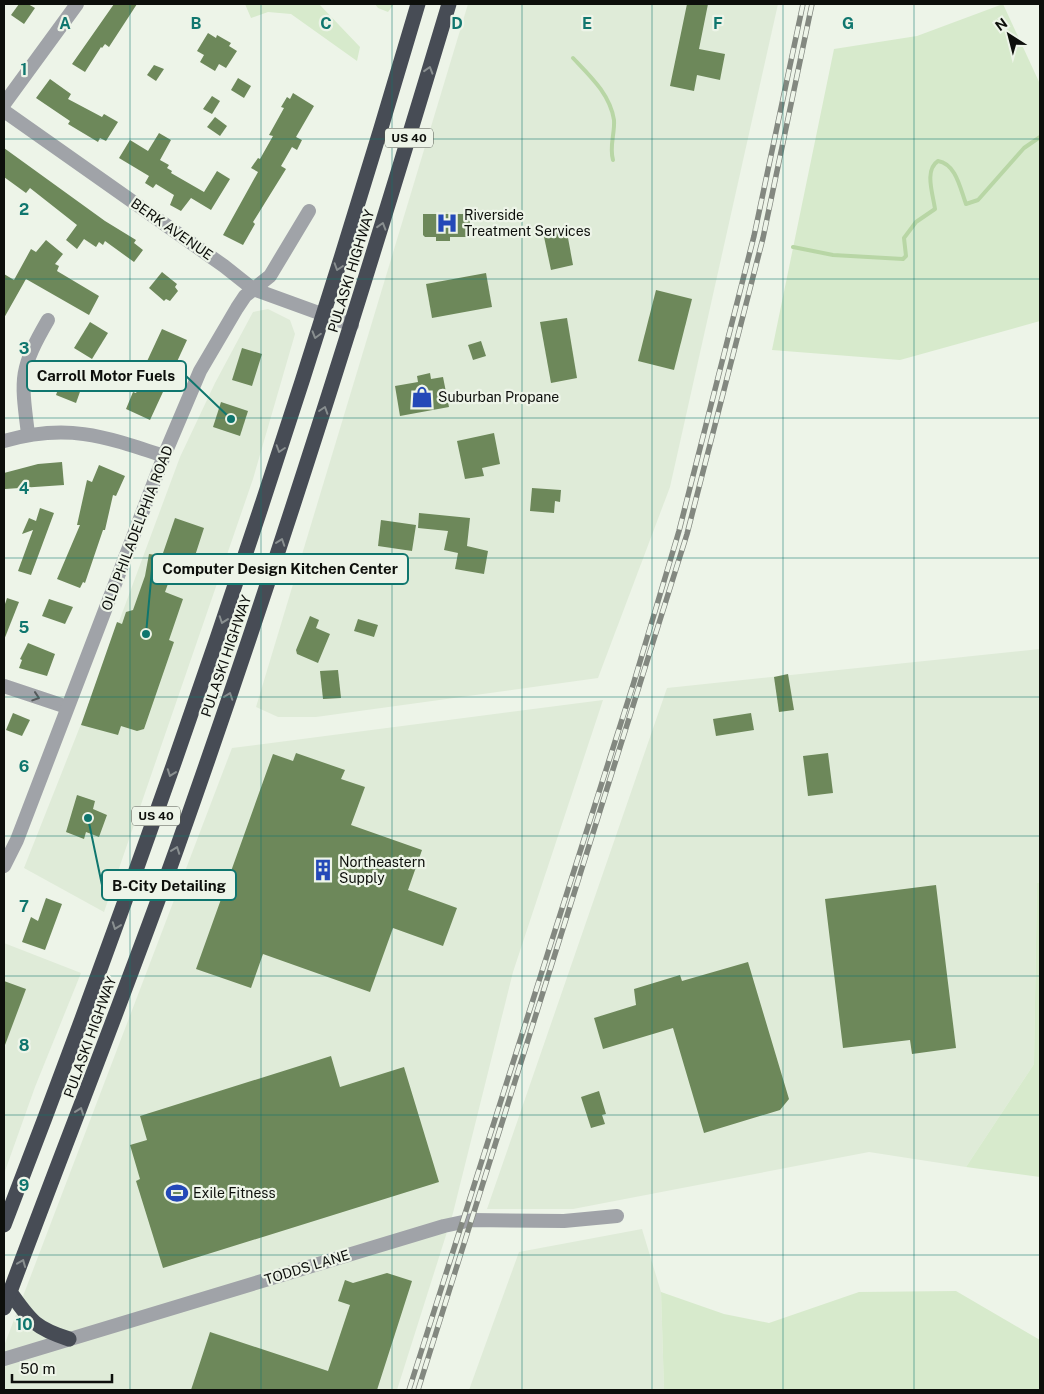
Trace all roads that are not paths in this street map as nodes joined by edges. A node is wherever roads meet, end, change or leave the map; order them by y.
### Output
1 (77, 4) edge
2 (418, 4) edge
3 (449, 4) edge
4 (4, 104) edge
5 (4, 111) edge
6 (309, 212) dead end
7 (253, 289) junction
8 (323, 313) junction
9 (48, 320) dead end
10 (352, 325) junction
11 (28, 434) junction
12 (4, 441) edge
13 (164, 456) junction
14 (4, 686) edge
15 (67, 707) junction
16 (4, 866) edge
17 (617, 1216) dead end
18 (4, 1224) edge
19 (10, 1292) junction
20 (4, 1308) edge
21 (68, 1339) junction
22 (4, 1358) edge

1 - 4 street
2 -> 8 highway, PULASKI HIGHWAY / US 40
10 -> 3 highway, PULASKI HIGHWAY / US 40
5 - 7 street, BERK AVENUE
6 - 7 street, OLD PHILADELPHIA ROAD
7 - 8 street, BERK AVENUE
7 - 13 street, OLD PHILADELPHIA ROAD
8 - 10 street, BERK AVENUE
8 -> 18 highway, PULASKI HIGHWAY / US 40
9 - 11 street
19 -> 10 highway, PULASKI HIGHWAY / US 40
11 - 12 street
11 - 13 street
13 - 15 street, OLD PHILADELPHIA ROAD
14 -> 15 street
15 - 16 street, OLD PHILADELPHIA ROAD
17 - 21 street, TODDS LANE
19 - 20 highway, PULASKI HIGHWAY / US 40
19 - 21 highway
21 - 22 street, TODDS LANE

